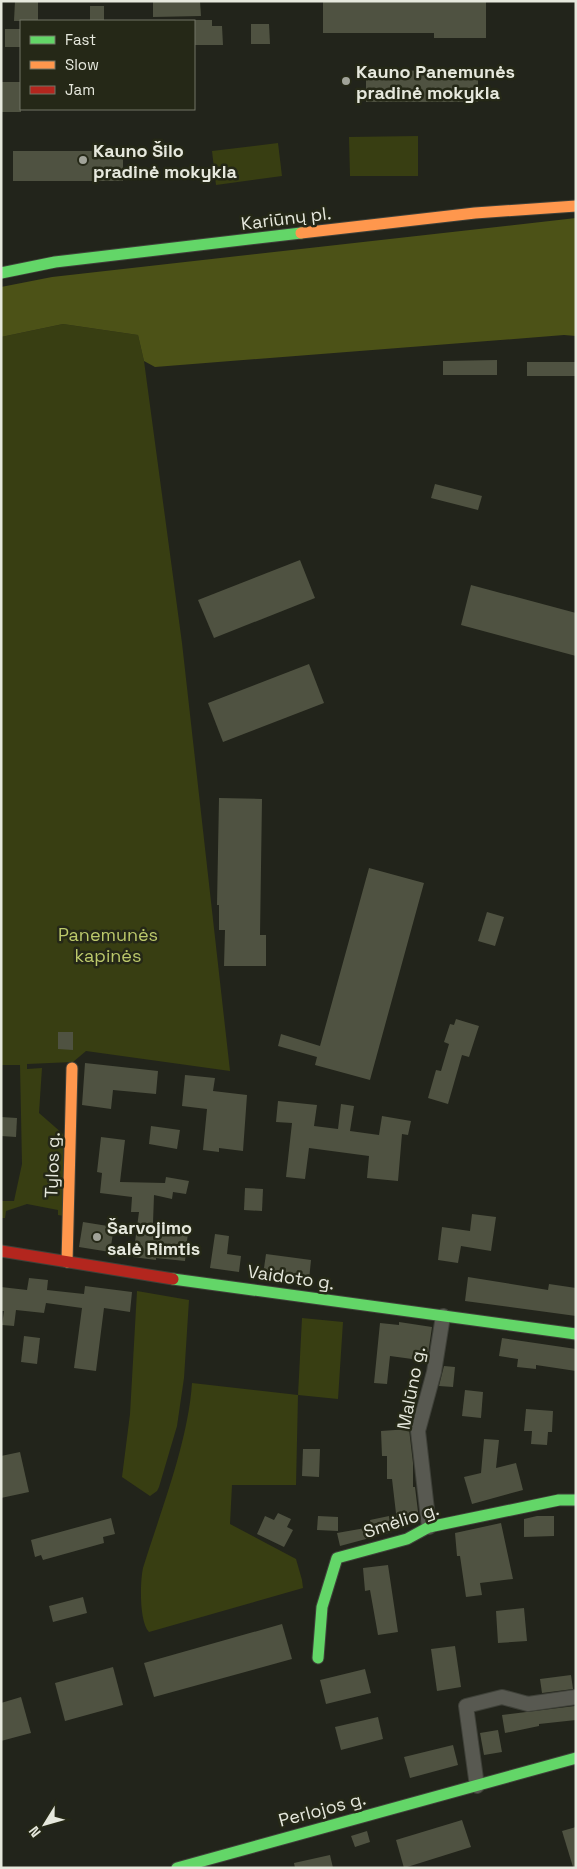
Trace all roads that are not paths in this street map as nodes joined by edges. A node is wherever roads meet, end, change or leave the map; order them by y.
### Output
1 (576, 206) edge
2 (1, 273) edge
3 (72, 1068) dead end
4 (1, 1251) edge
5 (67, 1262) junction
6 (443, 1316) junction
7 (576, 1334) edge
8 (576, 1500) edge
9 (429, 1527) junction
10 (318, 1658) dead end
11 (576, 1697) edge
12 (576, 1758) edge
13 (477, 1786) junction
14 (177, 1868) edge

1 - 2 street, Kariūnų pl.
3 - 5 street, Tylos g.
4 - 5 street, Vaidoto g.
5 - 6 street, Vaidoto g.
6 - 7 street, Vaidoto g.
6 - 9 street, Malūno g.
8 - 9 street, Smėlio g.
9 - 10 street, Smėlio g.
11 - 13 street
12 - 13 street, Perlojos g.
13 - 14 street, Perlojos g.

